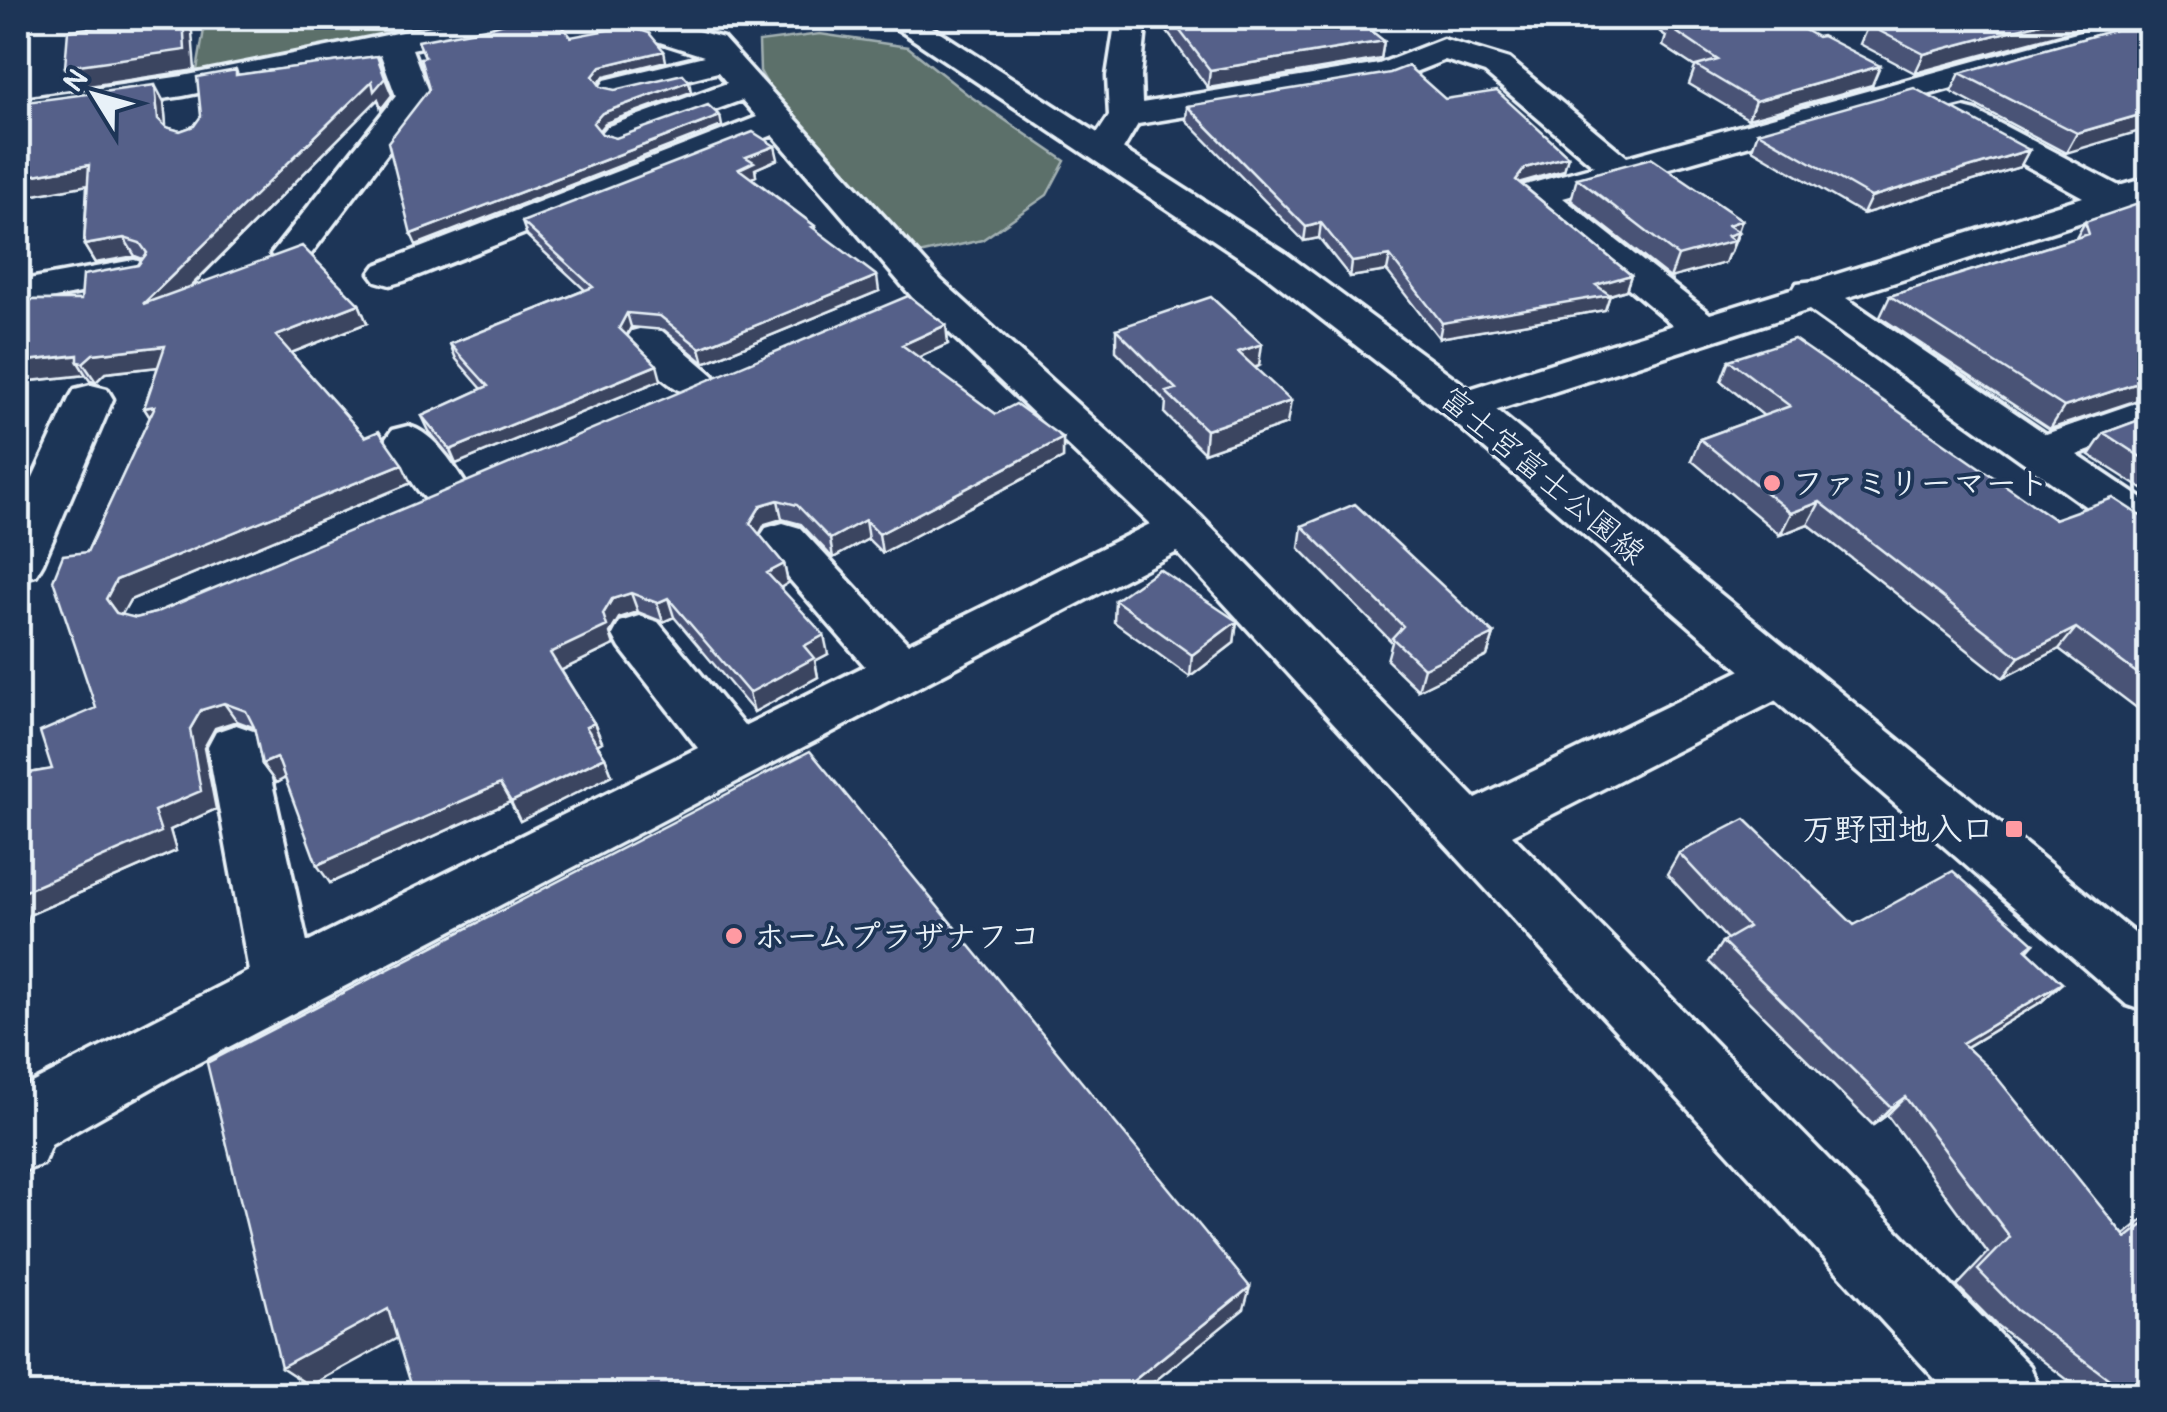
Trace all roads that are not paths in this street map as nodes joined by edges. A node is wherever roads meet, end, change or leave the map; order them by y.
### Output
1 (514, 18) edge
2 (616, 18) edge
3 (897, 18) edge
4 (1132, 18) edge
5 (2150, 22) edge
6 (394, 45) junction
7 (1879, 71) edge
8 (618, 86) edge
9 (752, 89) junction
10 (1912, 89) junction
11 (18, 110) edge
12 (618, 134) edge
13 (1114, 134) junction
14 (1620, 170) junction
15 (2132, 194) edge
16 (291, 254) edge
17 (134, 272) edge
18 (390, 273) dead end
19 (1811, 292) junction
20 (18, 294) edge
21 (1702, 328) junction
22 (647, 340) dead end
23 (698, 386) edge
24 (91, 399) dead end
25 (1463, 406) junction
26 (2150, 412) edge
27 (408, 440) dead end
28 (2038, 453) junction
29 (447, 491) edge
30 (1183, 528) junction
31 (2150, 528) edge
32 (783, 540) dead end
33 (18, 563) edge
34 (639, 635) dead end
35 (902, 671) junction
36 (1782, 674) junction
37 (236, 747) dead end
38 (736, 756) junction
39 (1468, 830) junction
40 (2150, 984) edge
41 (284, 986) junction
42 (20, 1129) edge
43 (2002, 1394) edge

1 - 6 street
2 - 9 street
3 - 13 street, 富士宮富士公園線
4 - 13 street
5 - 10 street
6 - 11 street
6 - 16 street
7 - 10 street
8 - 9 street
9 - 12 street
9 - 18 street
9 - 30 street
10 - 14 street
10 - 15 street
13 - 14 street
13 - 25 street, 富士宮富士公園線
14 - 21 street
15 - 19 street
17 - 20 street
19 - 21 street
19 - 28 street
21 - 25 street
22 - 23 street
24 - 33 street
25 - 36 street, 富士宮富士公園線
26 - 28 street
27 - 29 street
28 - 31 street
30 - 35 street
30 - 39 street
32 - 35 street
34 - 38 street
35 - 38 street
36 - 39 street
36 - 40 street, 富士宮富士公園線
37 - 41 street
38 - 41 street
39 - 43 street
41 - 42 street

